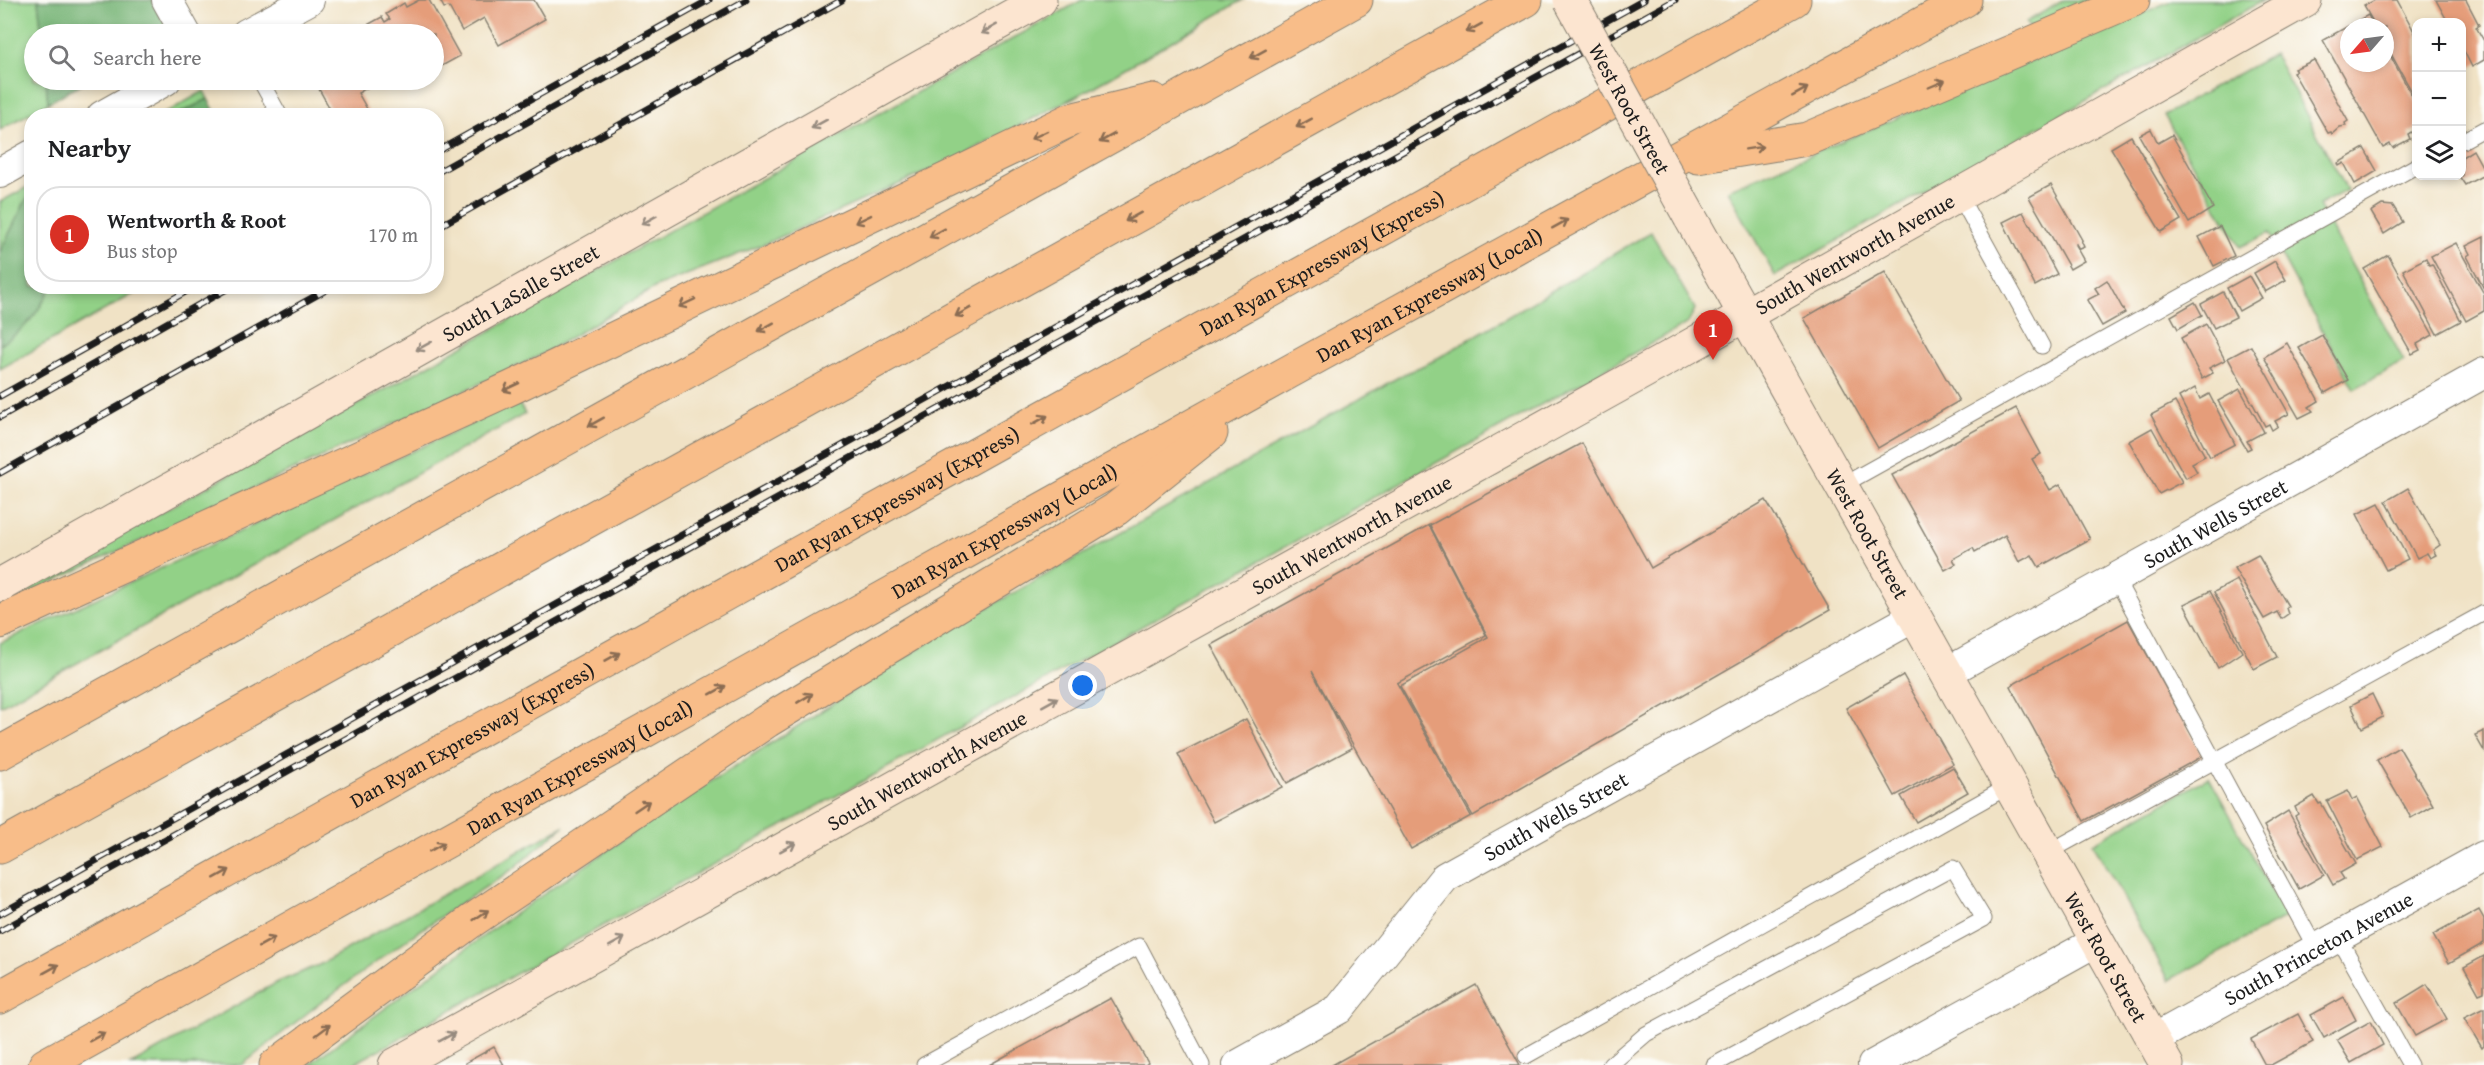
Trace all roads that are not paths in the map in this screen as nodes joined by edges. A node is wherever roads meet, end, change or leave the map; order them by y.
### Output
1 (167, 0) edge
2 (309, 0) edge
3 (1040, 0) edge
4 (1337, 0) edge
5 (1356, 0) edge
6 (1526, 0) edge
7 (1570, 0) edge
8 (1794, 0) edge
9 (1965, 0) edge
10 (2133, 0) edge
11 (2305, 0) edge
12 (180, 24) edge
13 (265, 24) edge
14 (1309, 26) junction
15 (1195, 89) junction
16 (148, 90) edge
17 (266, 90) edge
18 (116, 108) edge
19 (276, 108) edge
20 (2484, 129) edge
21 (2466, 139) edge
22 (24, 160) edge
23 (1676, 161) junction
24 (2412, 168) edge
25 (0, 173) edge
26 (1959, 195) junction
27 (1745, 315) junction
28 (2042, 346) dead end
29 (1287, 373) junction
30 (2484, 373) edge
31 (1841, 486) junction
32 (2115, 579) junction
33 (0, 585) edge
34 (2484, 613) edge
35 (1914, 617) junction
36 (0, 622) edge
37 (1946, 673) junction
38 (0, 753) edge
39 (2214, 761) junction
40 (2010, 786) junction
41 (0, 847) edge
42 (2048, 853) junction
43 (2484, 856) edge
44 (2097, 941) junction
45 (2327, 943) junction
46 (0, 997) edge
47 (2160, 1052) edge
48 (1526, 1056) dead end
49 (45, 1065) edge
50 (276, 1065) edge
51 (396, 1065) edge
52 (924, 1065) edge
53 (1202, 1065) edge
54 (1238, 1065) edge
55 (1610, 1065) edge
56 (1714, 1065) edge
57 (1873, 1065) edge
58 (2410, 1065) edge

1 - 12 street
2 - 13 street
3 -> 33 main road, South LaSalle Street
4 - 14 highway
5 - 14 highway
6 -> 41 highway
7 - 27 main road, West Root Street, bridge
46 -> 8 highway, Dan Ryan Expressway (Express)
23 -> 9 highway, Dan Ryan Expressway (Local)
23 -> 10 highway
11 - 26 main road, South Wentworth Avenue
14 -> 15 highway
15 -> 36 highway
15 -> 38 highway
16 - 18 street
17 - 19 lane
20 - 21 lane
22 - 25 street
29 -> 23 highway, Dan Ryan Expressway (Local)
24 - 31 lane
26 - 27 main road, South Wentworth Avenue
26 - 28 lane
27 - 31 main road, West Root Street
51 -> 27 main road, South Wentworth Avenue
49 -> 29 highway, Dan Ryan Expressway (Local)
50 -> 29 highway
30 - 32 street, South Wells Street
31 - 35 main road, West Root Street
32 - 37 street, South Wells Street
32 - 39 lane
34 - 39 lane
35 - 37 main road, West Root Street
35 - 54 street, South Wells Street
37 - 40 main road, West Root Street
39 - 42 lane
39 - 45 lane
40 - 42 main road, West Root Street
40 - 48 lane
42 - 44 main road, West Root Street
43 - 45 street, South Princeton Avenue
44 - 47 main road, West Root Street
44 - 57 street
45 - 47 street, South Princeton Avenue
45 - 58 lane
52 - 53 lane
55 - 56 lane

